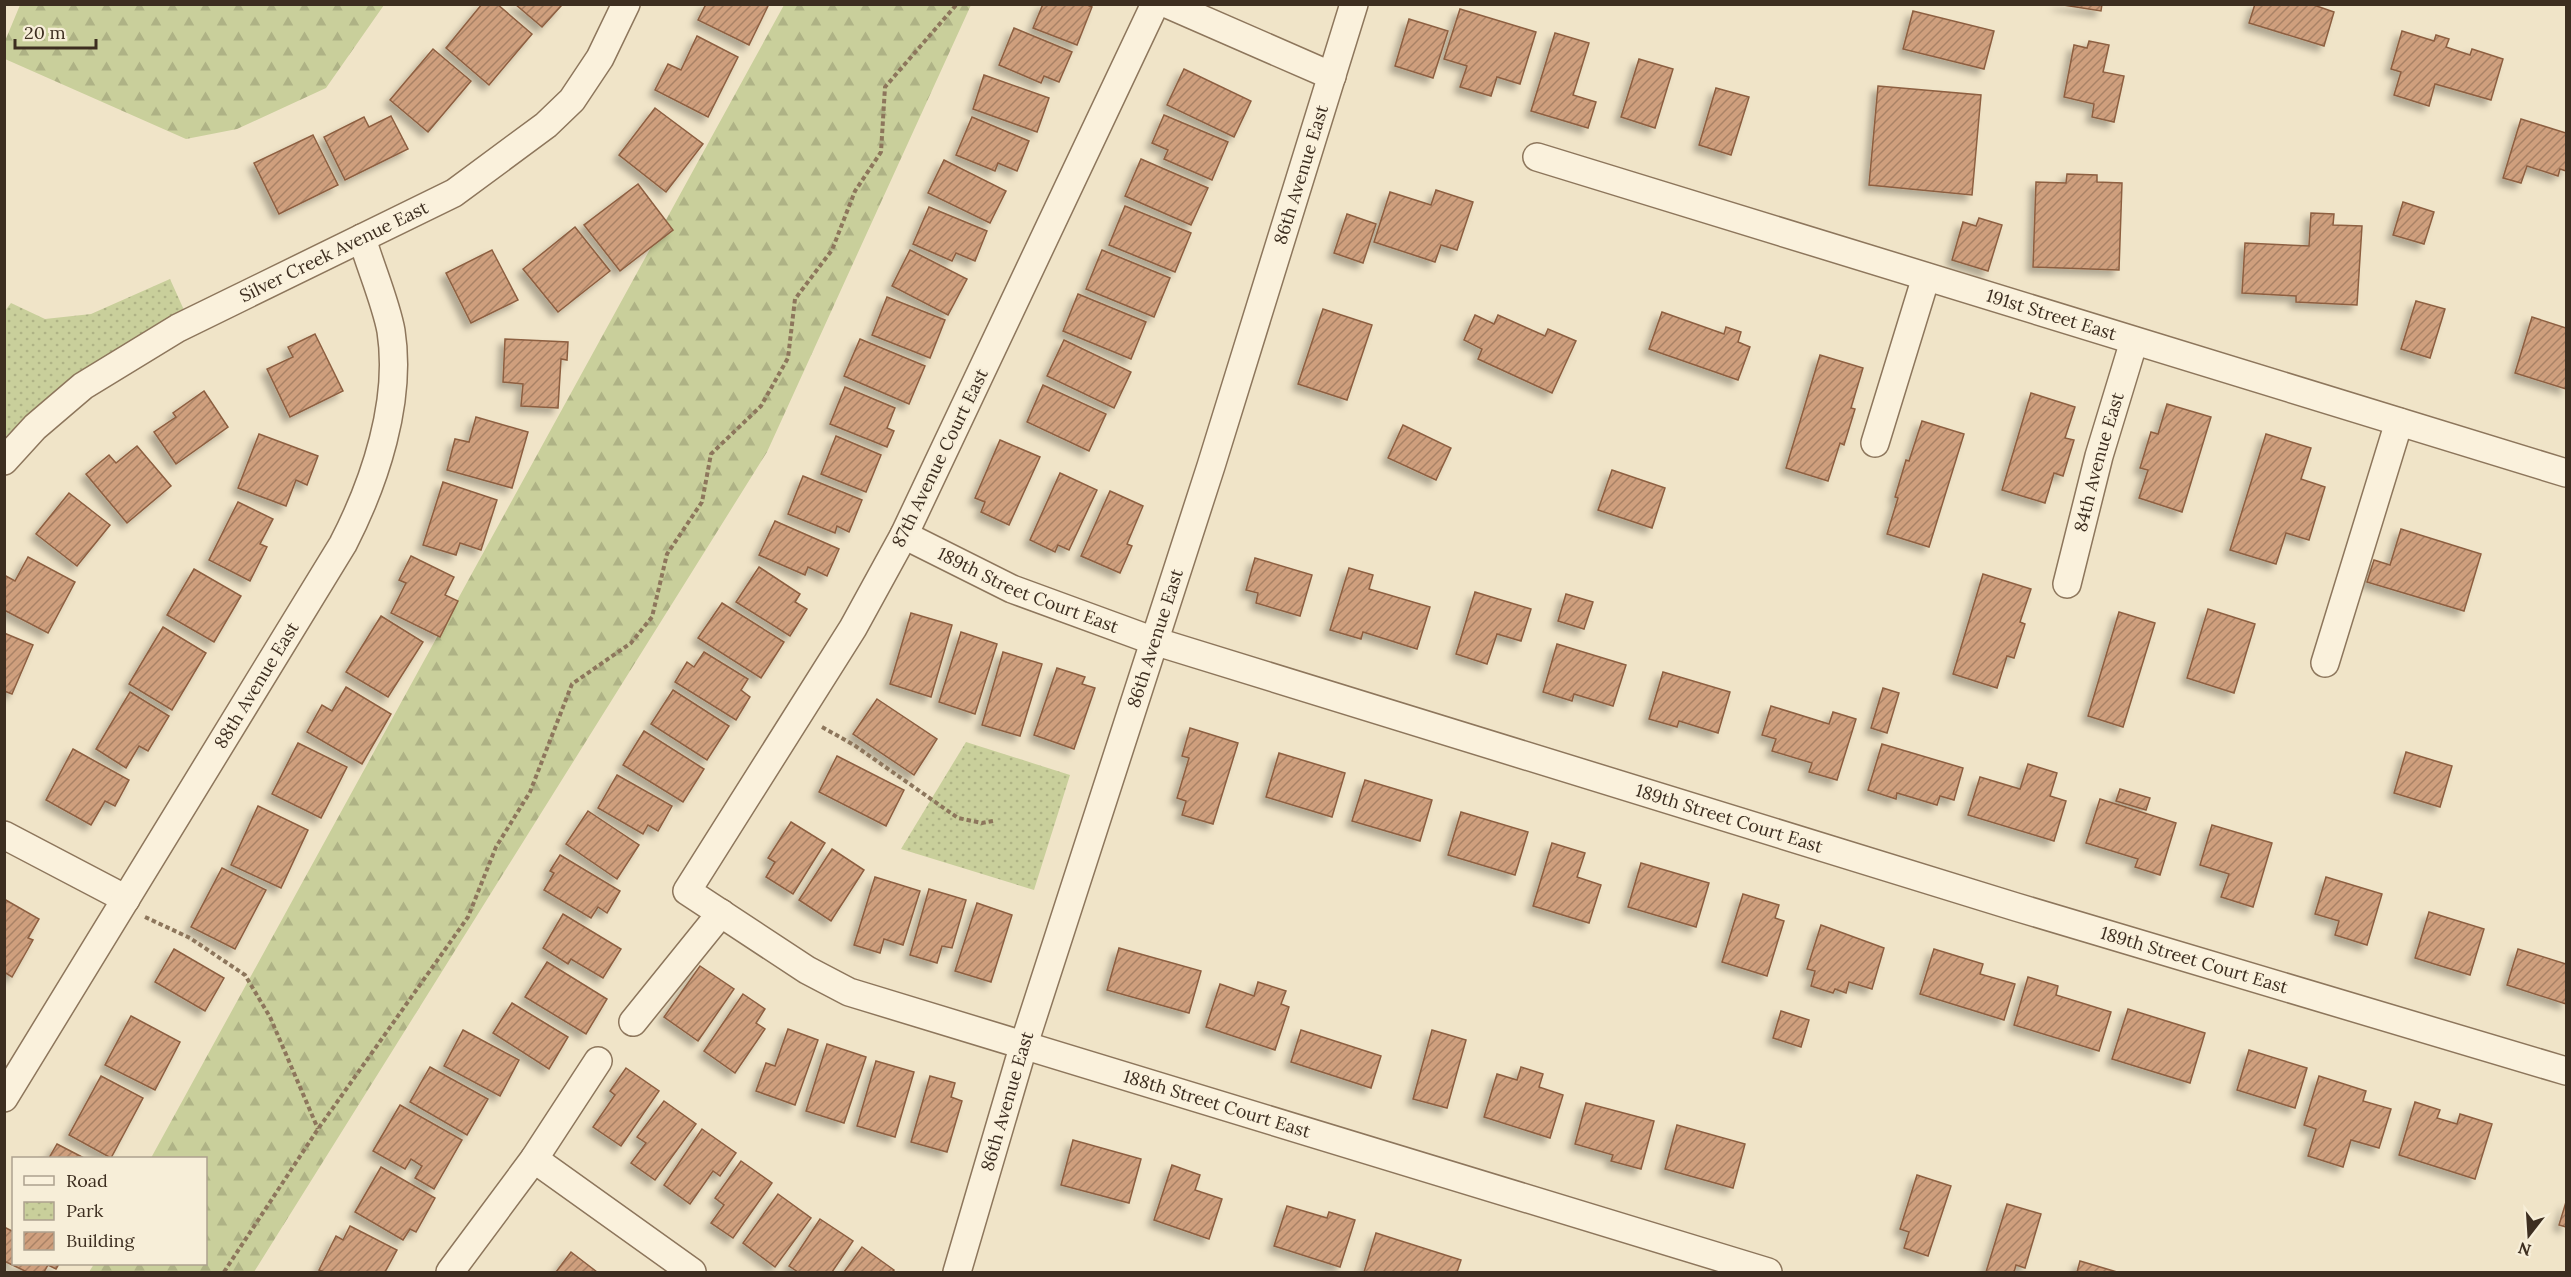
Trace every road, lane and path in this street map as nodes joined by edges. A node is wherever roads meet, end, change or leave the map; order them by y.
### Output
1 (627, 4) edge
2 (957, 4) edge
3 (1155, 4) edge
4 (1167, 4) edge
5 (1354, 4) edge
6 (1332, 76) junction
7 (1537, 157) dead end
8 (362, 238) junction
9 (1926, 277) junction
10 (2134, 341) junction
11 (2399, 422) junction
12 (1875, 443) dead end
13 (4, 461) edge
14 (2566, 473) edge
15 (904, 535) junction
16 (2067, 584) dead end
17 (1154, 640) junction
18 (2325, 663) dead end
19 (800, 712) junction
20 (993, 821) dead end
21 (4, 835) edge
22 (687, 891) joint
23 (126, 899) junction
24 (721, 914) junction
25 (633, 1022) dead end
26 (1024, 1044) junction
27 (598, 1061) dead end
28 (2566, 1071) edge
29 (4, 1098) edge
30 (318, 1129) junction
31 (534, 1159) junction
32 (224, 1272) edge
33 (450, 1272) edge
34 (692, 1272) edge
35 (957, 1272) edge
36 (1768, 1272) edge

1 - 8 street, Silver Creek Avenue East
2 - 30 path
3 - 15 street, 87th Avenue Court East
4 - 6 street
5 - 6 street, 86th Avenue East
6 - 17 street, 86th Avenue East
7 - 9 street, 191st Street East
8 - 13 street, Silver Creek Avenue East
8 - 23 street, 88th Avenue East
9 - 10 street, 191st Street East
9 - 12 street
10 - 11 street, 191st Street East
10 - 16 street, 84th Avenue East
11 - 14 street, 191st Street East
11 - 18 street
15 - 17 street, 189th Street Court East
15 - 19 street, 87th Avenue Court East
17 - 26 street, 86th Avenue East
17 - 28 street, 189th Street Court East
19 - 20 path
19 - 22 street, 87th Avenue Court East
21 - 23 street
22 - 24 street, 188th Street Court East
23 - 29 street, 88th Avenue East
23 - 30 path
24 - 25 street
24 - 26 street, 188th Street Court East
26 - 35 street, 86th Avenue East
26 - 36 street, 188th Street Court East
27 - 31 street
30 - 32 path
31 - 33 street
31 - 34 street

